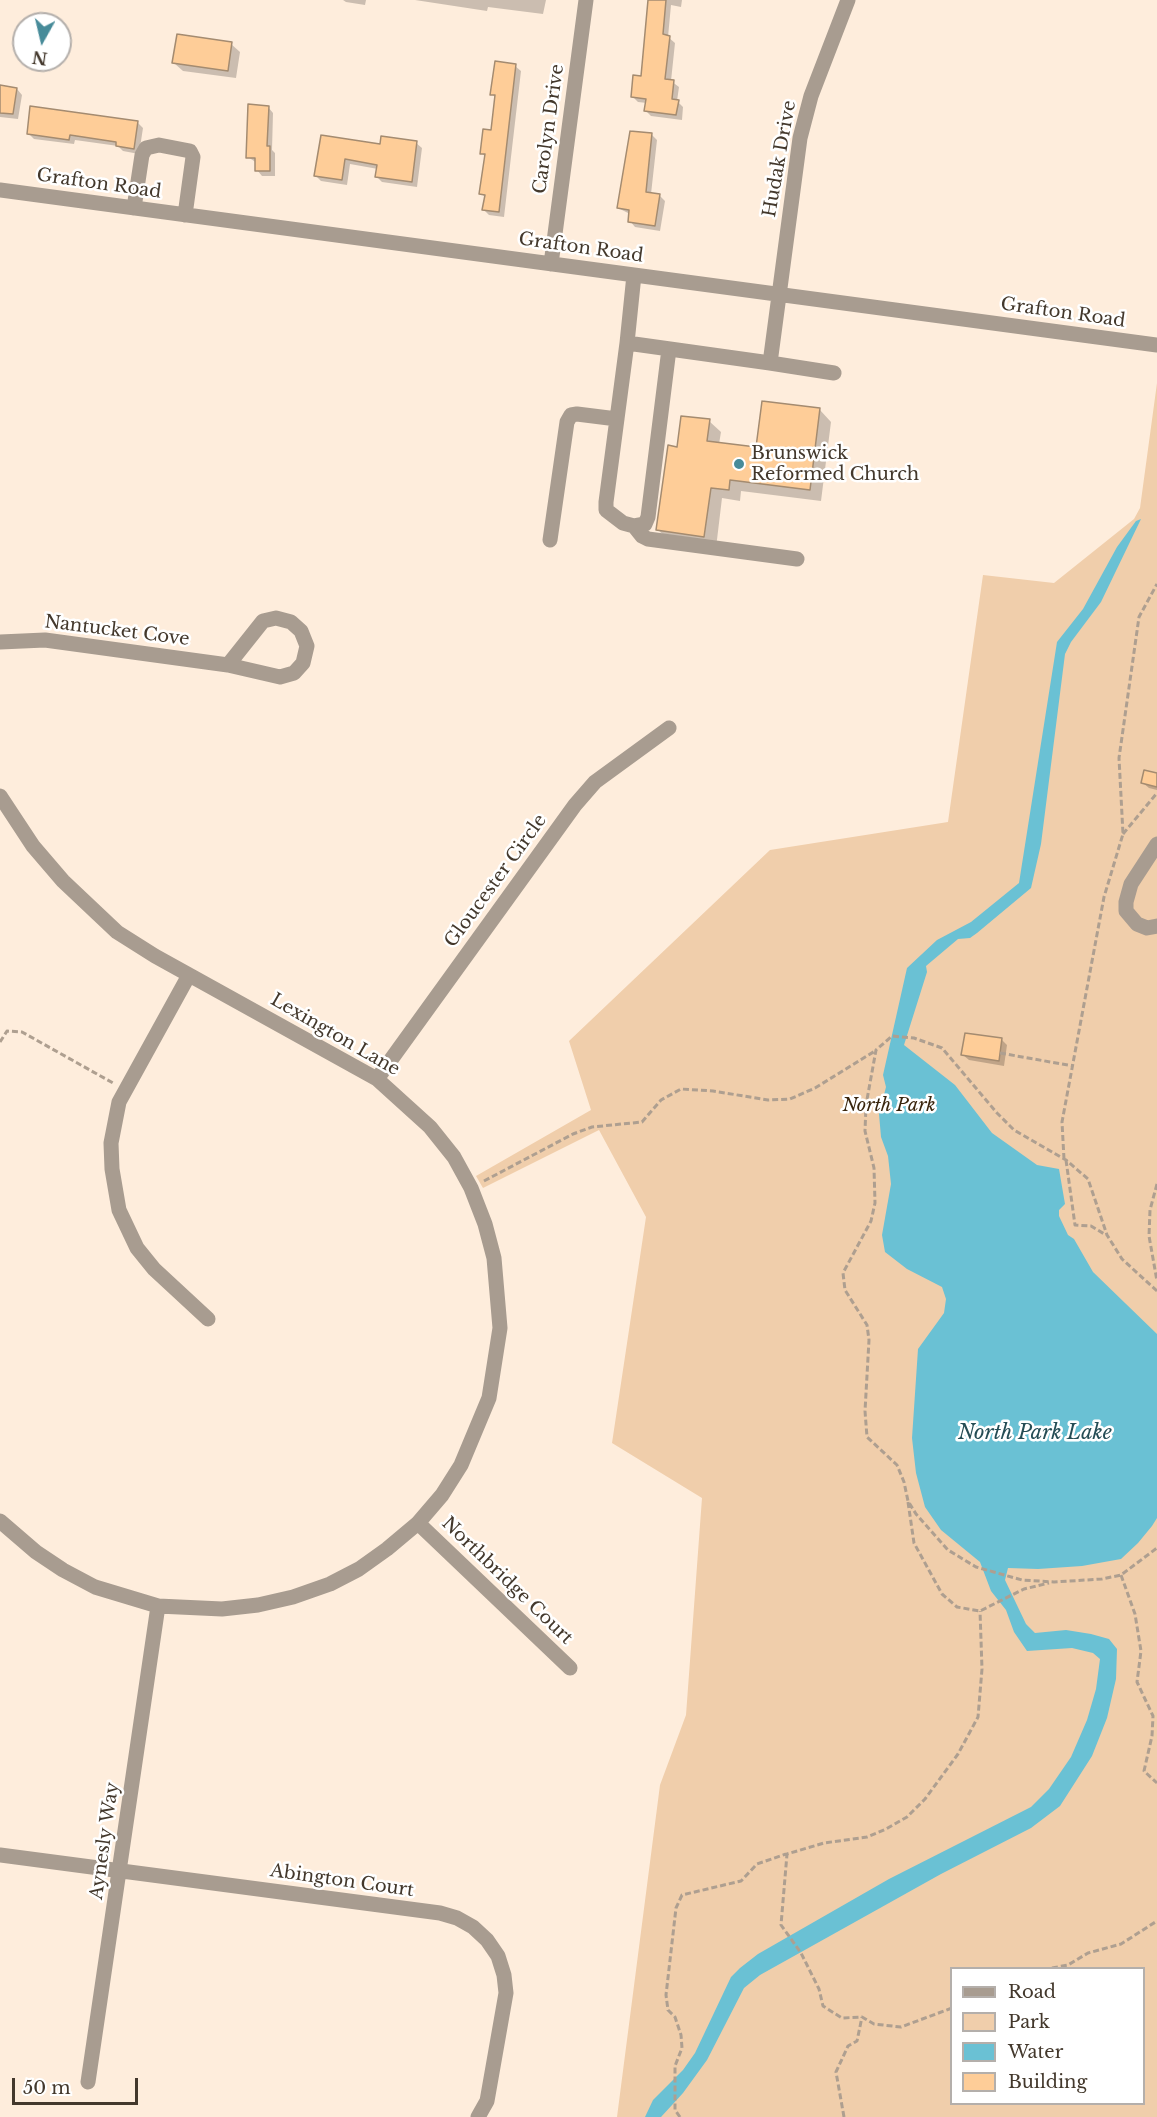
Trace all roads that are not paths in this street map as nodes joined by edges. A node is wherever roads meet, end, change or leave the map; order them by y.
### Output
1 (586, 0) edge
2 (848, 0) edge
3 (0, 190) edge
4 (134, 208) junction
5 (185, 215) junction
6 (550, 264) junction
7 (634, 275) junction
8 (780, 294) junction
9 (627, 344) junction
10 (1157, 345) edge
11 (669, 349) junction
12 (770, 363) junction
13 (834, 373) dead end
14 (617, 419) junction
15 (634, 526) junction
16 (550, 540) dead end
17 (797, 558) dead end
18 (0, 642) edge
19 (228, 665) junction
20 (669, 728) dead end
21 (0, 796) edge
22 (1157, 844) edge
23 (1157, 926) edge
24 (189, 975) junction
25 (377, 1079) junction
26 (208, 1319) dead end
27 (0, 1521) edge
28 (418, 1523) junction
29 (158, 1606) junction
30 (570, 1668) dead end
31 (0, 1855) edge
32 (120, 1871) junction
33 (88, 2082) dead end
34 (478, 2117) edge

1 - 6 street, Carolyn Drive
2 - 8 street, Hudak Drive
3 - 4 street, Grafton Road
4 - 5 street, Grafton Road
4 - 5 street
5 - 6 street, Grafton Road
6 - 7 street, Grafton Road
7 - 8 street, Grafton Road
7 - 9 street
8 - 10 street, Grafton Road
8 - 12 street, Hudak Drive
9 - 11 street
9 - 14 street
11 - 12 street
11 - 15 street
12 - 13 street
14 - 15 street
14 - 16 street
15 - 17 street
18 - 19 street, Nantucket Cove
19 - 19 street, Nantucket Cove
20 - 25 street, Gloucester Circle
21 - 24 street, Lexington Lane
22 - 23 street
24 - 25 street, Lexington Lane
24 - 26 street
25 - 28 street, Lexington Lane
27 - 29 street, Lexington Lane
28 - 29 street, Lexington Lane
28 - 30 street, Northbridge Court
29 - 32 street, Aynesly Way
31 - 32 street, Abington Court
32 - 33 street, Aynesly Way
32 - 34 street, Abington Court

